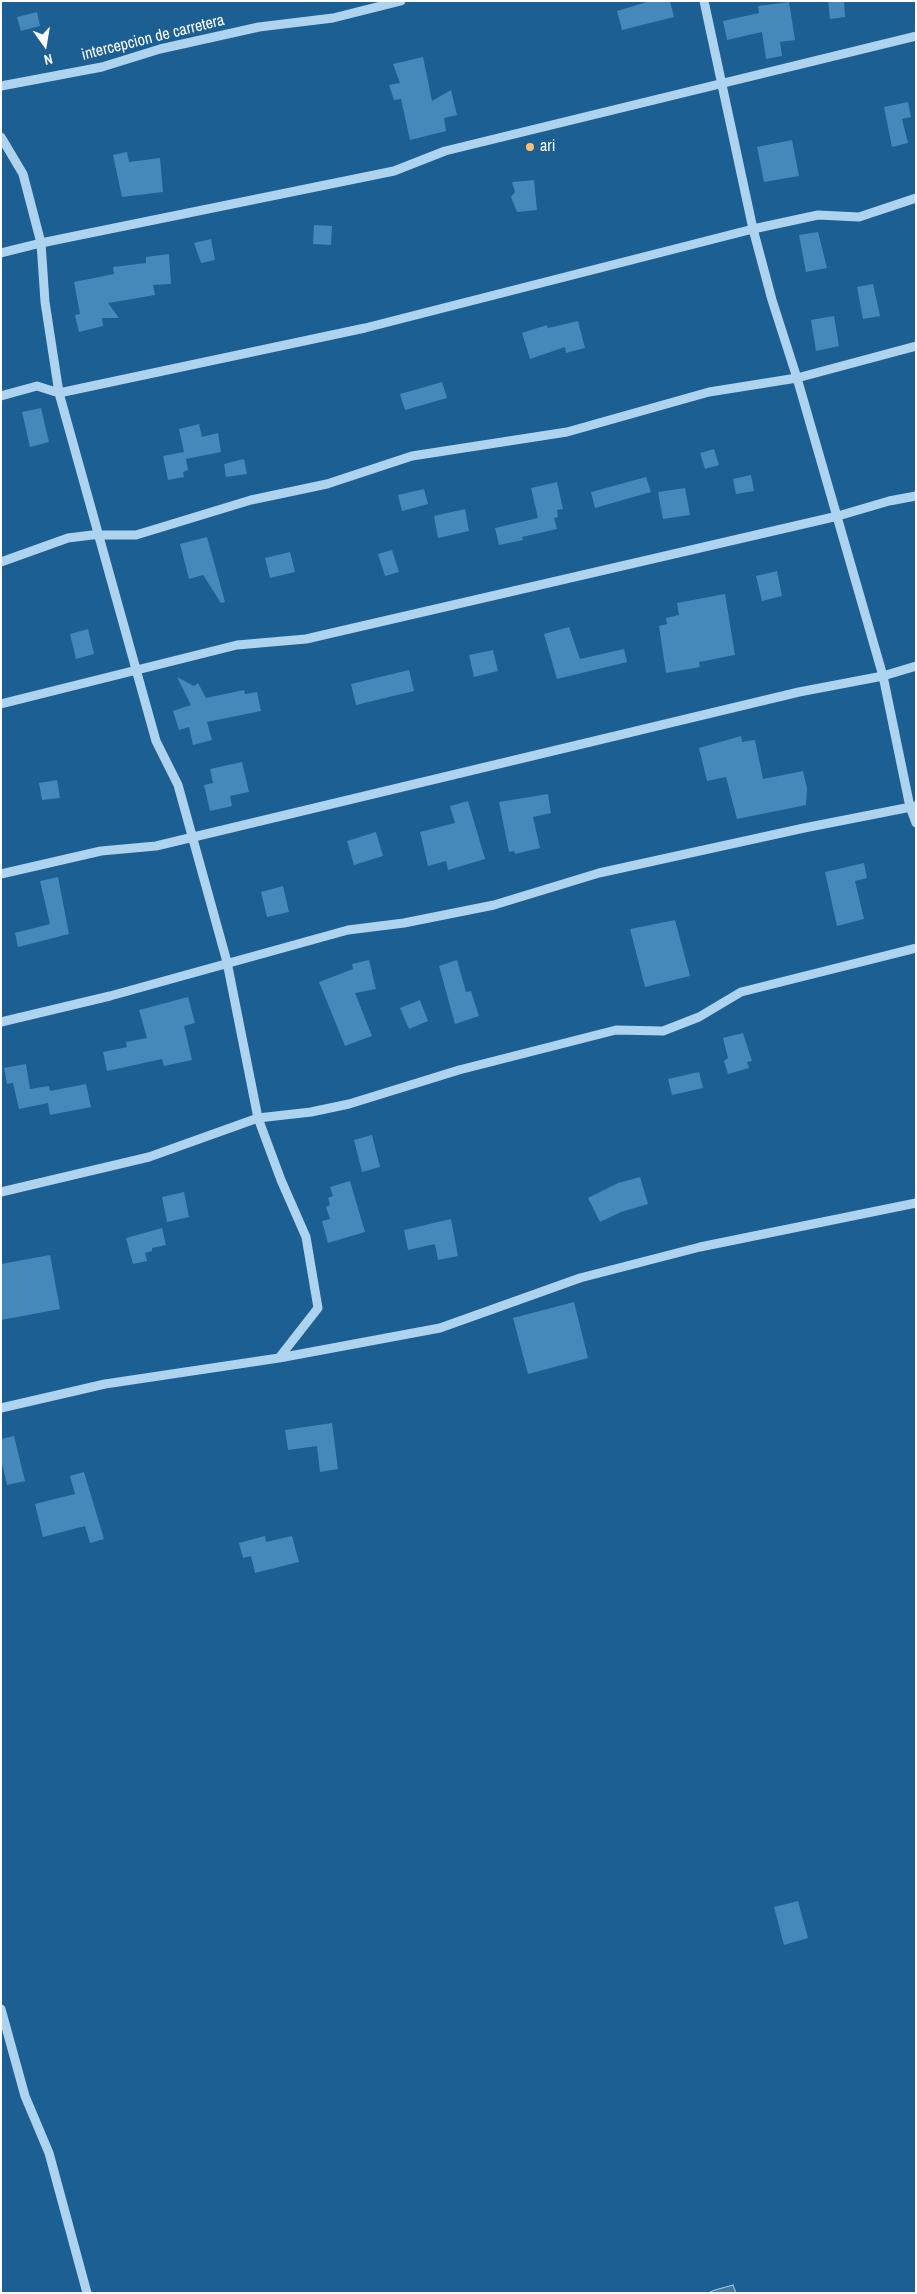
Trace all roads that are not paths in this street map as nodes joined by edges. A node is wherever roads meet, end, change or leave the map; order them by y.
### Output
1 (401, 1) edge
2 (704, 1) edge
3 (916, 36) edge
4 (722, 84) junction
5 (1, 86) edge
6 (1, 137) edge
7 (916, 198) edge
8 (753, 229) junction
9 (41, 243) junction
10 (1, 253) edge
11 (916, 346) edge
12 (797, 378) junction
13 (59, 393) junction
14 (1, 396) edge
15 (916, 496) edge
16 (838, 516) junction
17 (99, 535) junction
18 (1, 562) edge
19 (916, 666) edge
20 (137, 670) junction
21 (884, 676) junction
22 (1, 704) edge
23 (913, 806) edge
24 (916, 823) edge
25 (192, 837) junction
26 (1, 874) edge
27 (916, 948) edge
28 (227, 962) junction
29 (1, 1022) edge
30 (258, 1118) junction
31 (1, 1192) edge
32 (916, 1203) edge
33 (279, 1358) junction
34 (1, 1408) edge
35 (1, 2009) edge
36 (87, 2293) edge

1 - 5 street, intercepcion de carretera
2 - 4 street
3 - 4 street
4 - 8 street
4 - 9 street
6 - 9 street
7 - 8 street
8 - 12 street
8 - 13 street
9 - 10 street
9 - 13 street
11 - 12 street
12 - 16 street
12 - 17 street
13 - 14 street
13 - 17 street
15 - 16 street
16 - 20 street
16 - 21 street
17 - 18 street
17 - 20 street
19 - 21 street
20 - 22 street
20 - 25 street
21 - 23 street
21 - 25 street
23 - 24 street
23 - 28 street
25 - 26 street
25 - 28 street
27 - 30 street
28 - 29 street
28 - 30 street
30 - 31 street
30 - 33 street
32 - 33 street
33 - 34 street
35 - 36 street

